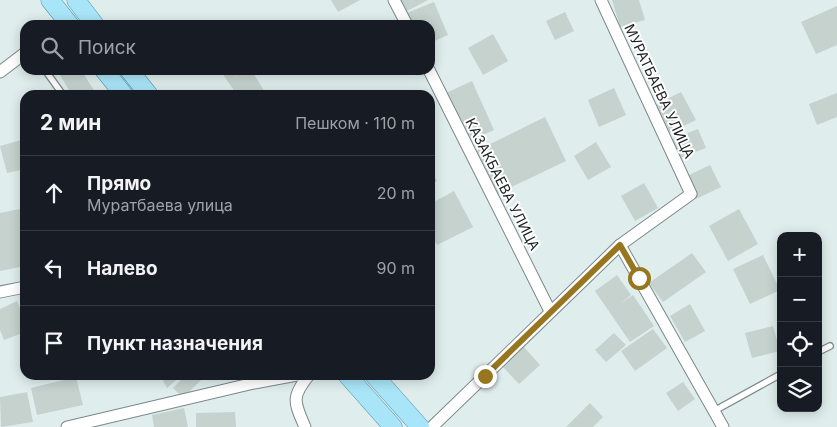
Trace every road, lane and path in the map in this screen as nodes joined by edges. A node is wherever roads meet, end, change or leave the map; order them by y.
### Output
1 (50, 0) edge
2 (76, 0) edge
3 (394, 0) edge
4 (601, 0) edge
5 (62, 20) edge
6 (91, 20) edge
7 (404, 20) edge
8 (20, 56) edge
9 (0, 72) edge
10 (49, 75) edge
11 (108, 75) edge
12 (134, 75) edge
13 (432, 75) edge
14 (59, 90) edge
15 (120, 90) edge
16 (145, 90) edge
17 (620, 245) junction
18 (20, 288) edge
19 (0, 292) edge
20 (550, 311) junction
21 (830, 346) dead end
22 (822, 350) edge
23 (777, 376) edge
24 (247, 380) edge
25 (305, 380) edge
26 (351, 380) edge
27 (378, 380) edge
28 (714, 411) junction
29 (67, 427) edge
30 (305, 427) edge
31 (393, 427) edge
32 (420, 427) edge
33 (432, 427) edge
34 (723, 427) edge

1 - 5 main road
2 - 6 main road
3 - 7 street
4 - 17 street, МУРАТБАЕВА УЛИЦА
8 - 9 street
10 - 14 lane
11 - 15 main road
12 - 16 main road
13 - 20 street, КАЗАКБАЕВА УЛИЦА
17 - 20 street
17 - 28 street
18 - 19 street
20 - 33 street
21 - 22 lane
23 - 28 lane
24 - 29 street
25 - 30 street
26 - 31 main road
27 - 32 main road
28 - 34 street

